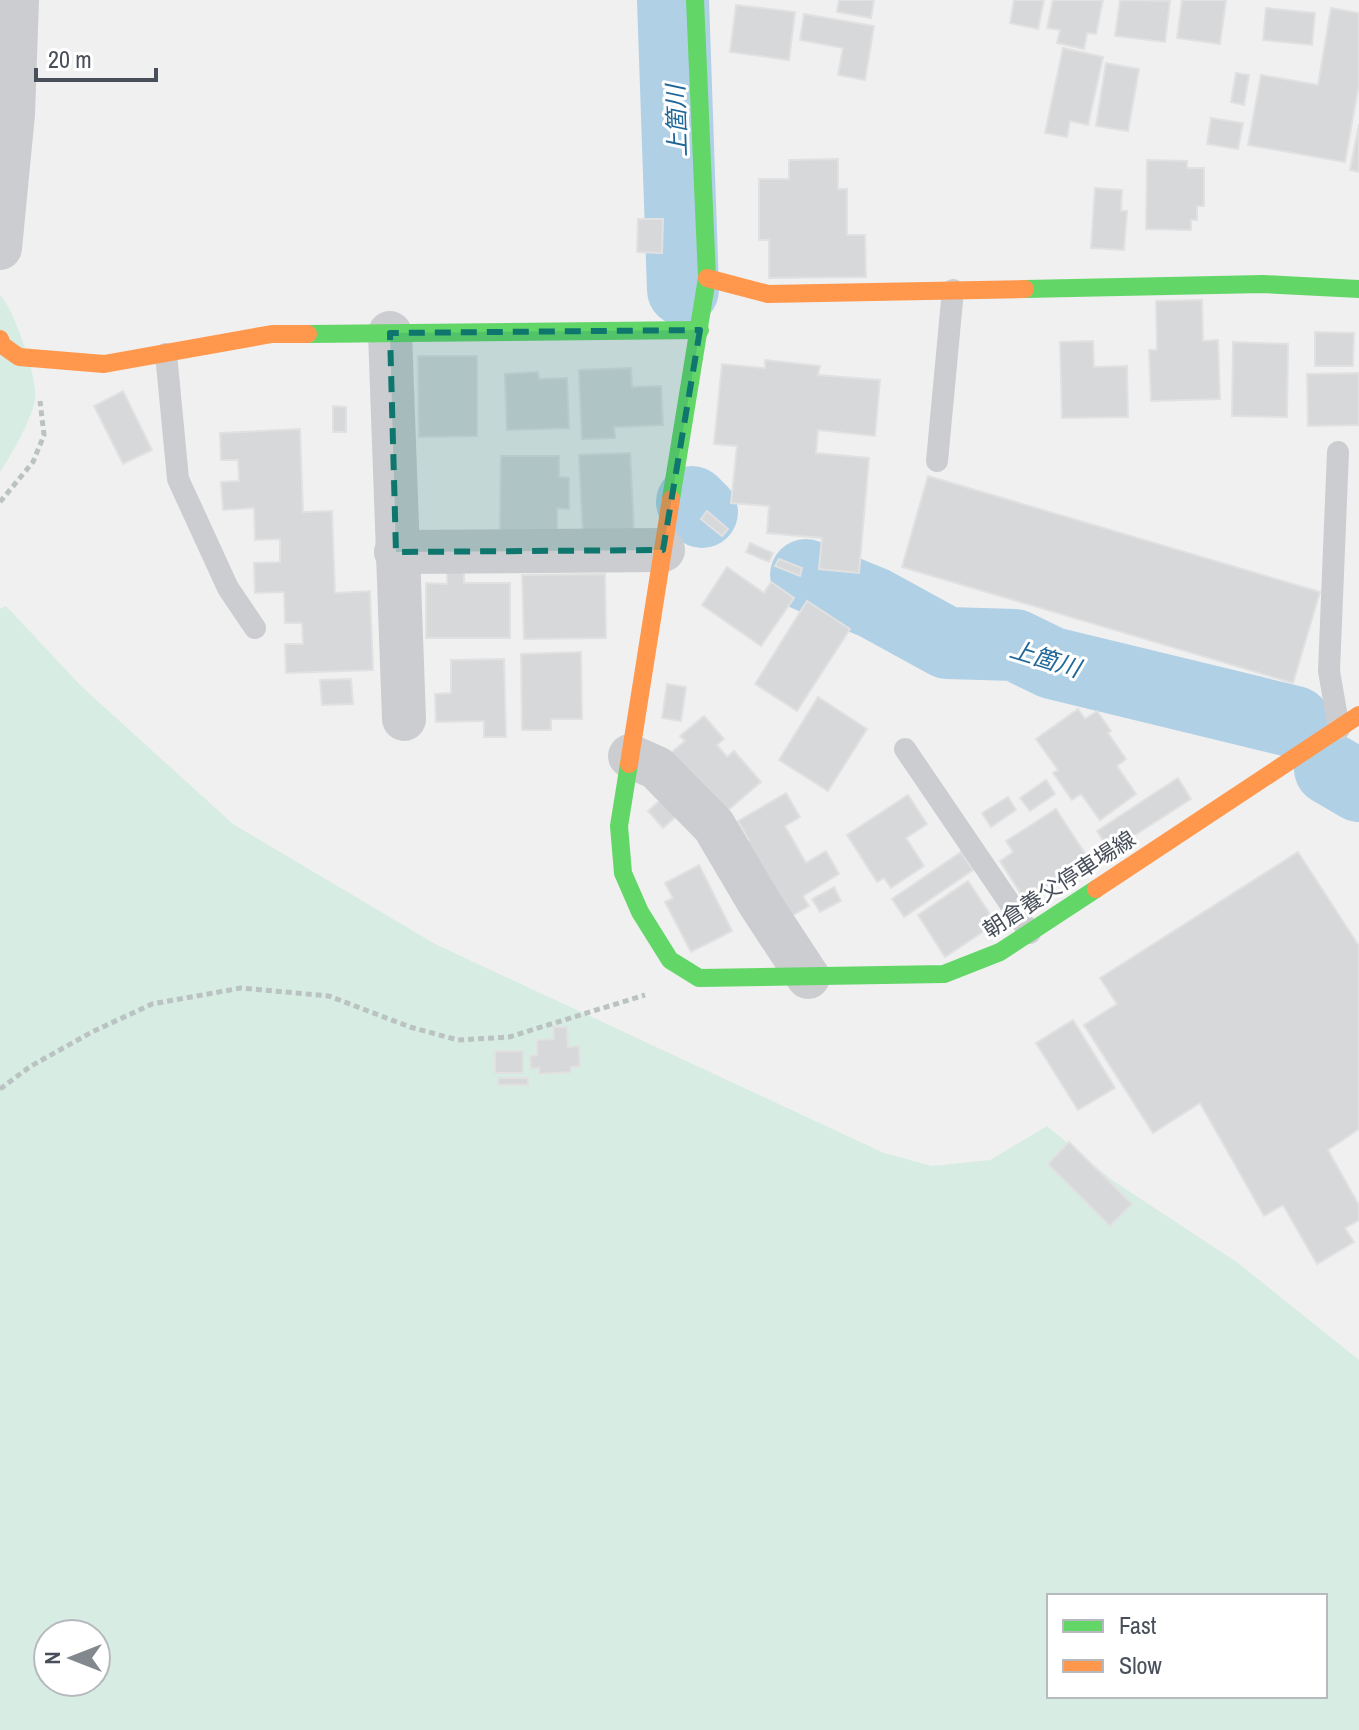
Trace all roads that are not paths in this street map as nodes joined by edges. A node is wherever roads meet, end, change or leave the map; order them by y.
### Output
1 (17, 0) edge
2 (695, 0) edge
3 (0, 248) edge
4 (707, 278) junction
5 (1359, 289) edge
6 (953, 290) junction
7 (700, 330) junction
8 (390, 333) junction
9 (0, 339) edge
10 (166, 354) junction
11 (1338, 452) dead end
12 (937, 461) dead end
13 (663, 550) junction
14 (396, 552) junction
15 (255, 628) dead end
16 (404, 719) dead end
17 (1352, 730) edge
18 (905, 749) dead end
19 (630, 756) junction
20 (1030, 933) junction
21 (808, 977) junction

1 - 3 street
2 - 4 street
4 - 6 street
4 - 7 street
5 - 6 street
6 - 12 lane
7 - 8 street
7 - 13 street
8 - 10 street
8 - 14 street
9 - 10 street
10 - 15 lane
11 - 17 lane
13 - 14 street
13 - 19 street
14 - 16 street
17 - 20 street, 朝倉養父停車場線
18 - 20 lane
19 - 21 street
19 - 21 street, 朝倉養父停車場線
20 - 21 street, 朝倉養父停車場線

